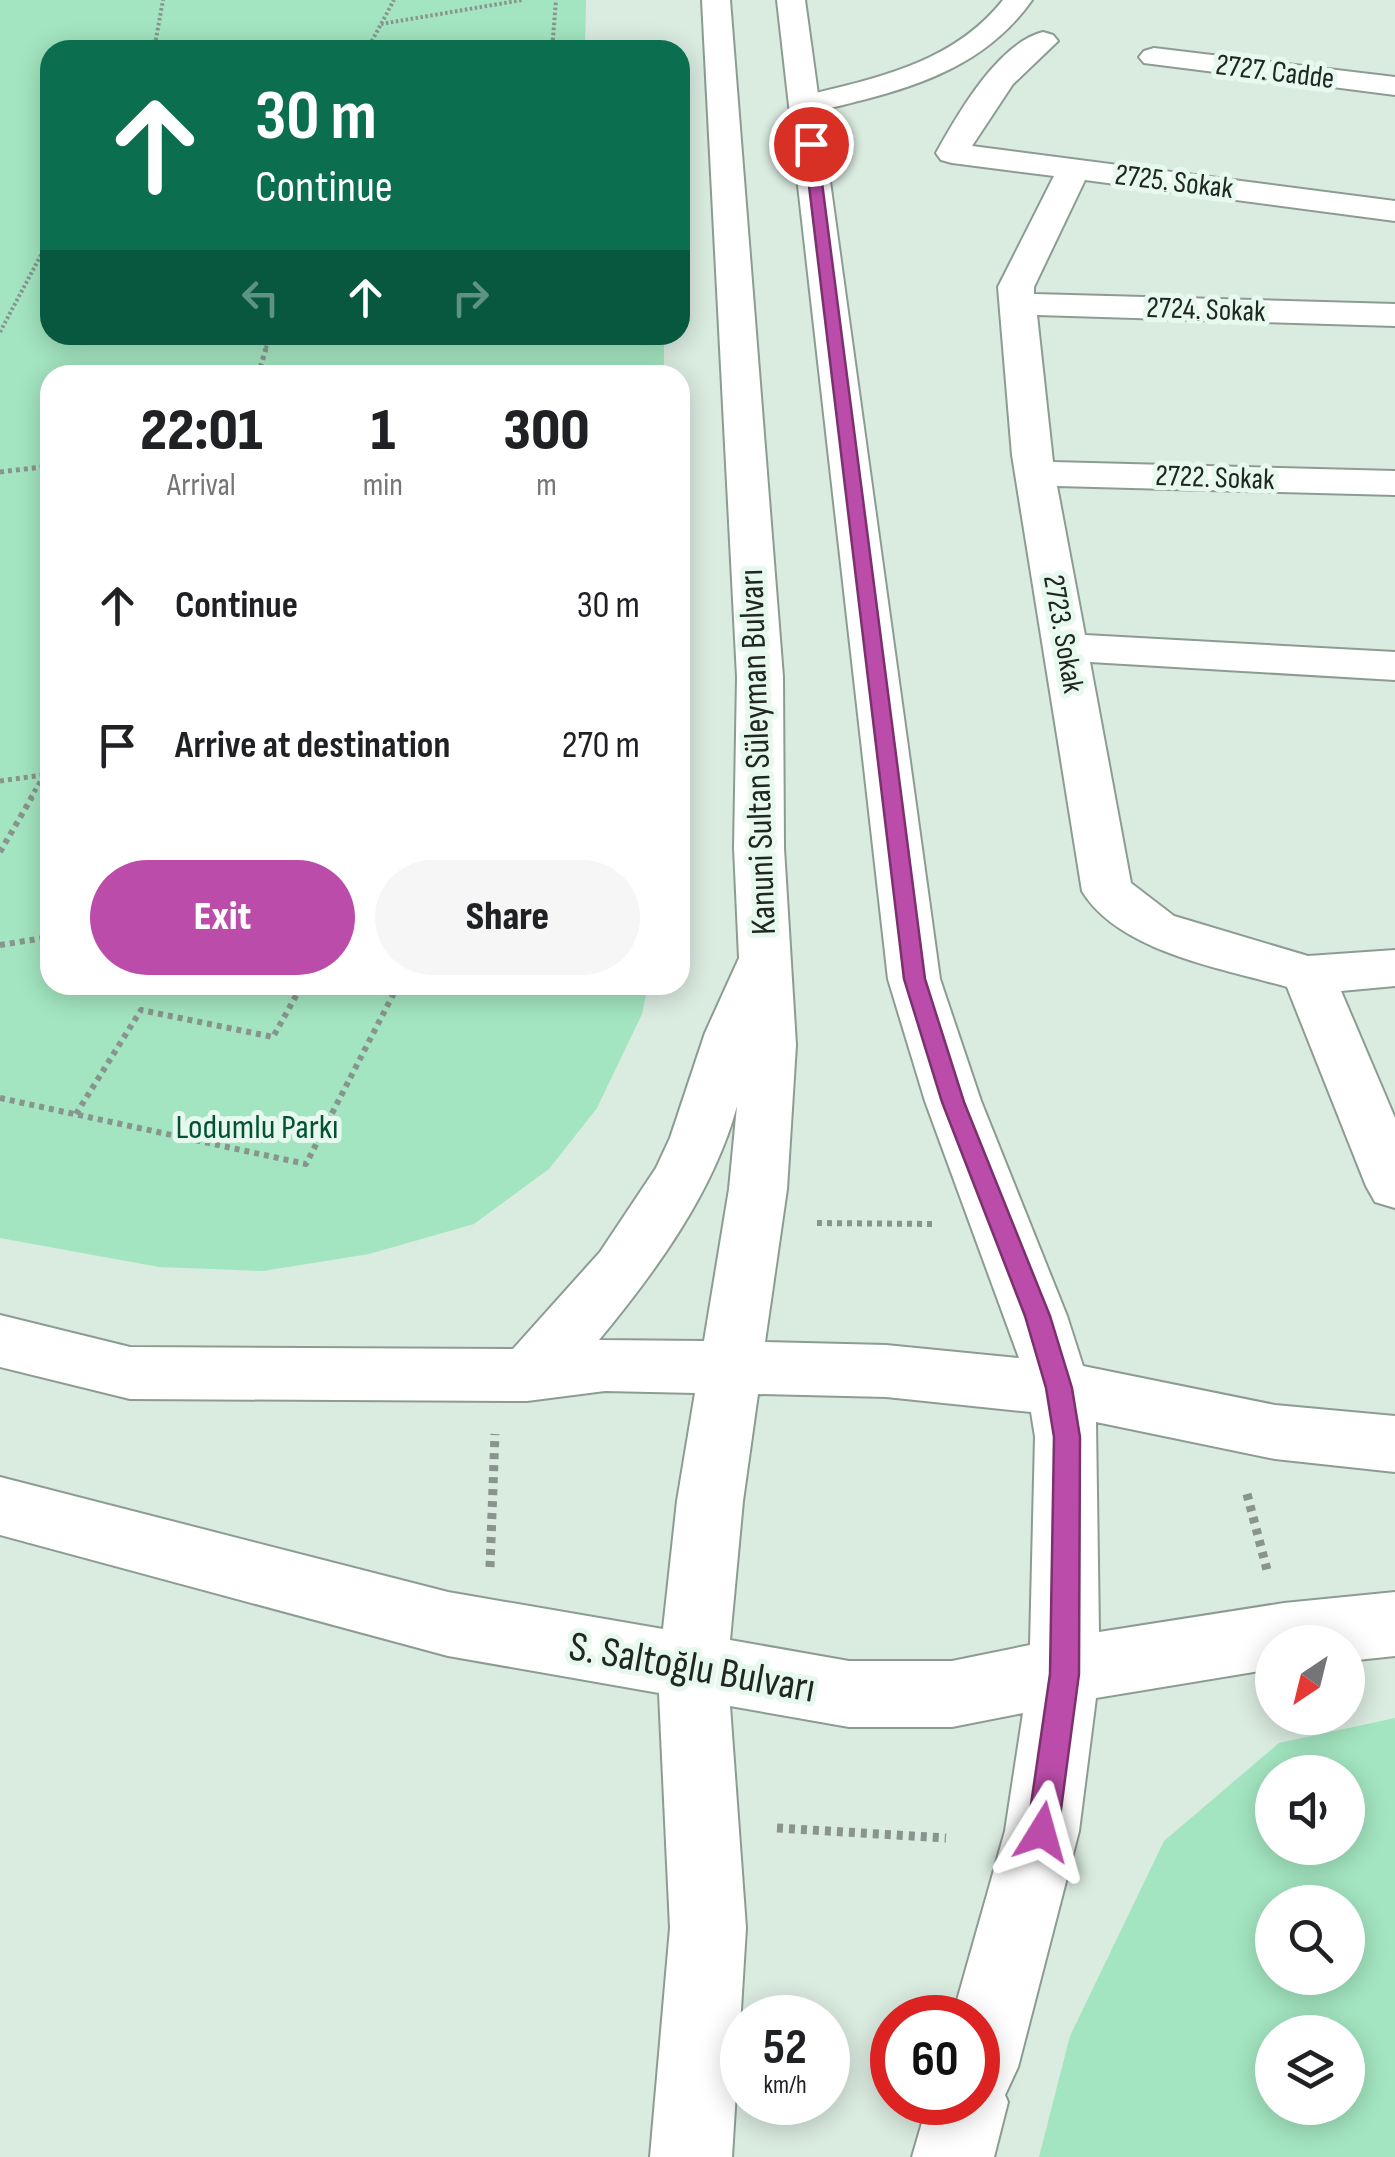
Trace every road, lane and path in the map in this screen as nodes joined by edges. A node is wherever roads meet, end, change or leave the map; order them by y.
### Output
1 (163, 0) edge
2 (394, 0) edge
3 (522, 0) edge
4 (556, 0) edge
5 (716, 0) edge
6 (791, 0) edge
7 (1018, 0) edge
8 (381, 24) junction
9 (156, 40) edge
10 (372, 40) edge
11 (553, 40) edge
12 (1043, 41) dead end
13 (1154, 57) dead end
14 (1395, 86) edge
15 (806, 106) junction
16 (1074, 169) junction
17 (1383, 200) edge
18 (40, 257) edge
19 (1018, 304) junction
20 (1395, 315) edge
21 (0, 332) edge
22 (40, 467) edge
23 (0, 472) edge
24 (1035, 473) junction
25 (1395, 484) edge
26 (1065, 647) junction
27 (1395, 666) edge
28 (40, 775) edge
29 (0, 781) edge
30 (40, 786) edge
31 (0, 852) edge
32 (40, 939) edge
33 (0, 945) edge
34 (764, 952) junction
35 (1395, 968) edge
36 (1308, 975) junction
37 (296, 995) edge
38 (393, 995) edge
39 (0, 1098) edge
40 (76, 1114) junction
41 (1395, 1186) edge
42 (811, 1223) dead end
43 (936, 1224) dead end
44 (0, 1342) edge
45 (733, 1365) junction
46 (527, 1375) junction
47 (1059, 1388) junction
48 (496, 1433) dead end
49 (1395, 1444) edge
50 (1246, 1494) dead end
51 (0, 1506) edge
52 (490, 1571) dead end
53 (1270, 1580) dead end
54 (1395, 1624) edge
55 (694, 1669) junction
56 (1064, 1674) junction
57 (777, 1828) dead end
58 (946, 1838) dead end
59 (998, 1995) edge
60 (962, 2125) edge
61 (691, 2157) edge
62 (953, 2157) edge

1 - 9 path
2 - 8 path
3 - 8 path
4 - 11 path
5 - 34 main road, Kanuni Sultan Süleyman Bulvarı
6 - 15 main road
7 - 15 main road
8 - 10 path
12 - 16 main road, 2725. Sokak
13 - 14 main road, 2727. Cadde
15 - 47 main road
16 - 17 main road, 2725. Sokak
16 - 19 main road, 2723. Sokak
18 - 21 path
19 - 20 main road, 2724. Sokak
19 - 24 main road, 2723. Sokak
22 - 23 path
24 - 25 main road, 2722. Sokak
24 - 26 main road, 2723. Sokak
26 - 27 main road
26 - 36 main road, 2723. Sokak
28 - 29 path
30 - 31 path
32 - 33 path
34 - 45 main road, Kanuni Sultan Süleyman Bulvarı
34 - 46 main road
35 - 36 main road
36 - 41 main road
37 - 40 path
38 - 40 path
39 - 40 path
42 - 43 path
44 - 46 main road
45 - 46 main road
45 - 47 main road
45 - 55 main road, Kanuni Sultan Süleyman Bulvarı
47 - 49 main road
47 - 56 main road
48 - 52 path
50 - 53 path
51 - 55 main road, S. Saltoğlu Bulvarı
54 - 56 main road, S. Saltoğlu Bulvarı
55 - 56 main road, S. Saltoğlu Bulvarı
55 - 61 main road, Kanuni Sultan Süleyman Bulvarı
56 - 59 main road
57 - 58 path
60 - 62 main road

